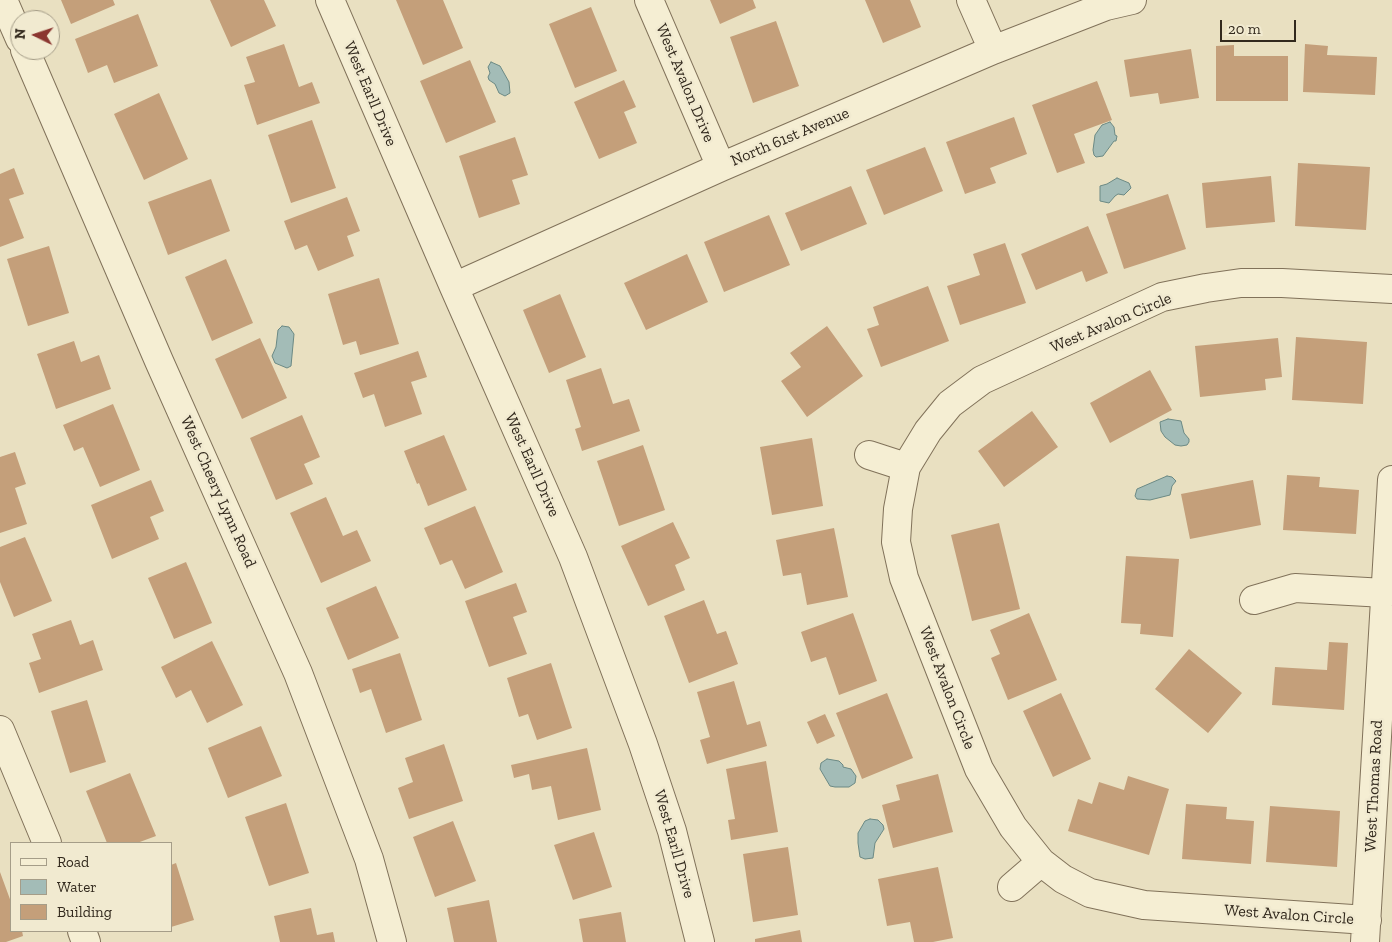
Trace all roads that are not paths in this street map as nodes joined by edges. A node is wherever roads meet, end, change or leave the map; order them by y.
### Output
1 (3, 0) edge
2 (330, 0) edge
3 (649, 0) edge
4 (971, 0) edge
5 (1132, 0) edge
6 (10, 16) edge
7 (993, 50) junction
8 (29, 60) edge
9 (721, 167) junction
10 (454, 287) junction
11 (1392, 289) edge
12 (869, 455) dead end
13 (906, 467) junction
14 (1392, 480) edge
15 (1385, 593) junction
16 (1254, 600) dead end
17 (0, 730) edge
18 (47, 842) edge
19 (1042, 862) junction
20 (1012, 887) dead end
21 (1366, 931) edge
22 (392, 942) edge
23 (700, 942) edge

1 - 6 street
2 - 10 street, West Earll Drive
3 - 9 street, West Avalon Drive
4 - 7 street
5 - 7 street, North 61st Avenue
7 - 9 street, North 61st Avenue
8 - 22 street, West Cheery Lynn Road
9 - 10 street, North 61st Avenue
10 - 23 street, West Earll Drive
11 - 13 street, West Avalon Circle
12 - 13 street
13 - 19 street, West Avalon Circle
14 - 15 street, West Thomas Road
15 - 16 street
15 - 21 street, West Thomas Road
17 - 18 street
19 - 20 street
19 - 21 street, West Avalon Circle

